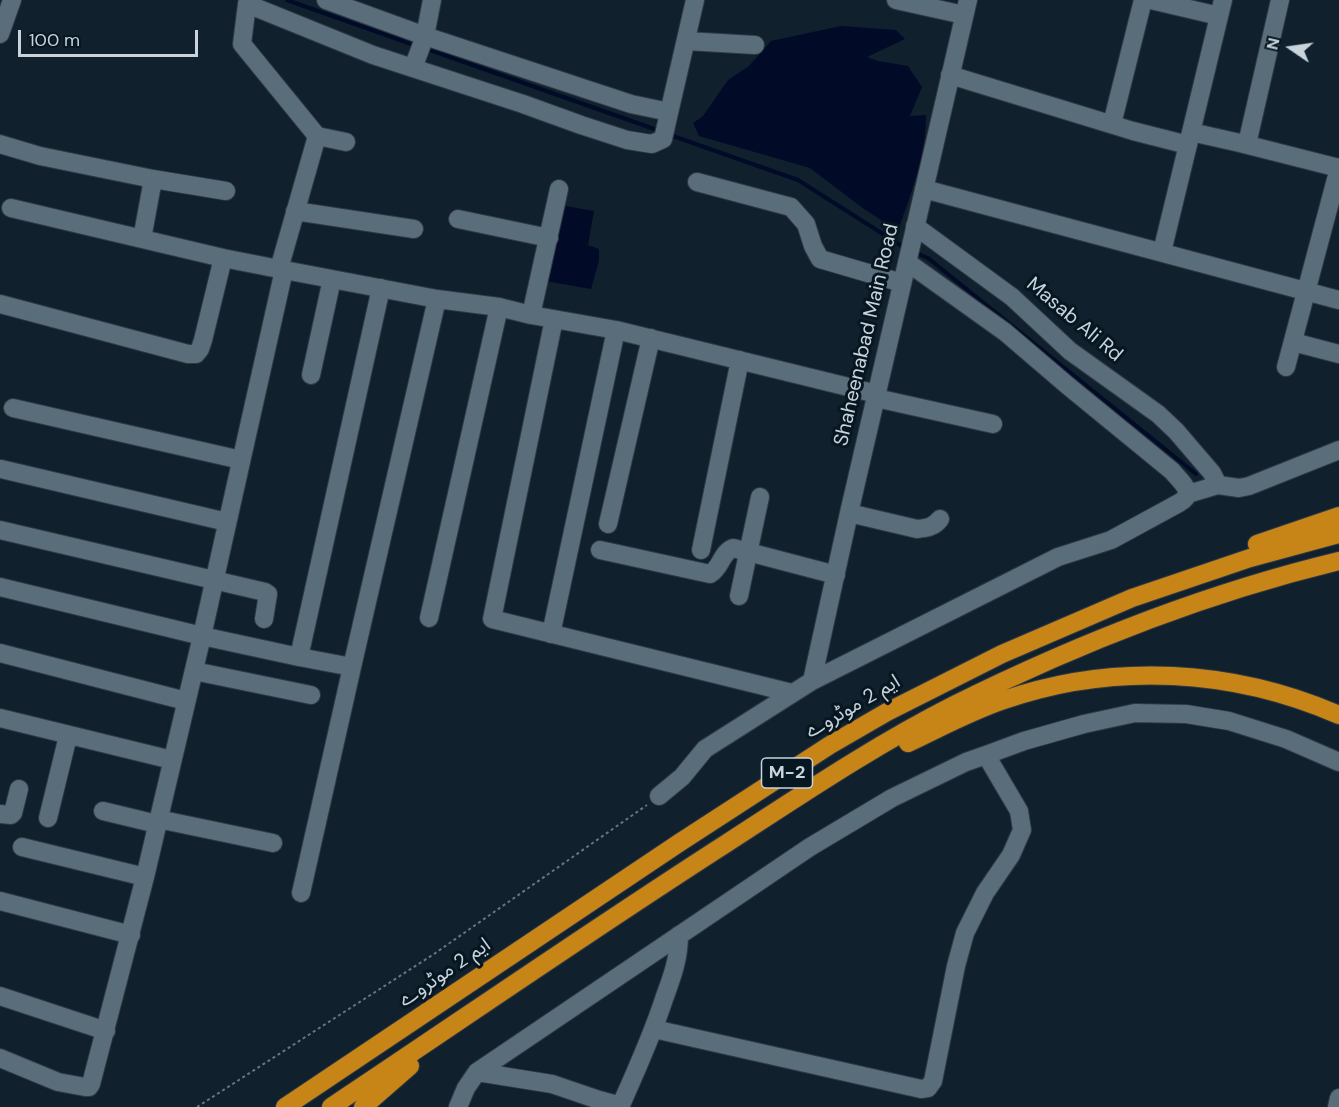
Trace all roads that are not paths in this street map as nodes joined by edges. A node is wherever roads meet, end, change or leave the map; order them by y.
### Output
1 (12, 0) edge
2 (326, 0) edge
3 (432, 0) edge
4 (695, 0) edge
5 (896, 0) edge
6 (1143, 0) edge
7 (1151, 0) edge
8 (1280, 0) edge
9 (247, 2) edge
10 (966, 8) edge
11 (1221, 8) edge
12 (0, 34) edge
13 (686, 41) junction
14 (755, 45) dead end
15 (419, 50) junction
16 (950, 75) junction
17 (1112, 124) junction
18 (666, 126) junction
19 (317, 136) junction
20 (1189, 138) junction
21 (346, 142) dead end
22 (0, 144) edge
23 (1247, 144) junction
24 (1339, 168) edge
25 (153, 179) junction
26 (697, 182) dead end
27 (560, 189) dead end
28 (924, 189) junction
29 (226, 191) dead end
30 (11, 208) dead end
31 (295, 211) junction
32 (1333, 213) edge
33 (458, 219) dead end
34 (915, 226) junction
35 (414, 229) dead end
36 (549, 238) junction
37 (141, 239) junction
38 (1162, 252) junction
39 (223, 258) junction
40 (907, 262) junction
41 (281, 270) junction
42 (332, 279) junction
43 (902, 283) junction
44 (381, 288) junction
45 (1306, 291) junction
46 (437, 299) junction
47 (1339, 300) edge
48 (0, 304) edge
49 (499, 308) junction
50 (531, 315) junction
51 (554, 319) junction
52 (616, 330) junction
53 (651, 338) junction
54 (1293, 342) junction
55 (1339, 354) edge
56 (740, 360) junction
57 (1286, 367) dead end
58 (311, 375) dead end
59 (876, 396) junction
60 (13, 408) dead end
61 (993, 424) dead end
62 (1339, 450) edge
63 (241, 460) junction
64 (1, 469) edge
65 (1218, 485) junction
66 (1188, 494) junction
67 (760, 497) dead end
68 (849, 513) junction
69 (1339, 516) edge
70 (940, 519) dead end
71 (227, 522) junction
72 (608, 524) dead end
73 (0, 530) edge
74 (1339, 534) edge
75 (600, 550) dead end
76 (701, 550) dead end
77 (748, 551) junction
78 (1339, 561) edge
79 (836, 575) junction
80 (214, 579) junction
81 (0, 587) edge
82 (739, 596) dead end
83 (429, 618) dead end
84 (264, 619) dead end
85 (551, 634) junction
86 (202, 636) junction
87 (0, 653) edge
88 (299, 657) junction
89 (352, 667) junction
90 (194, 671) junction
91 (812, 681) junction
92 (944, 682) junction
93 (792, 693) junction
94 (310, 696) dead end
95 (186, 701) junction
96 (1339, 715) edge
97 (0, 718) edge
98 (68, 736) junction
99 (986, 755) junction
100 (172, 760) junction
101 (1339, 762) edge
102 (19, 789) dead end
103 (659, 796) road end
104 (103, 811) dead end
105 (0, 814) edge
106 (48, 818) dead end
107 (158, 821) junction
108 (273, 843) dead end
109 (22, 847) dead end
110 (693, 864) junction
111 (145, 877) junction
112 (301, 893) dead end
113 (0, 901) edge
114 (130, 935) junction
115 (679, 935) junction
116 (0, 996) edge
117 (470, 1013) junction
118 (654, 1029) junction
119 (106, 1031) junction
120 (0, 1059) edge
121 (477, 1072) junction
122 (1339, 1098) edge
123 (285, 1107) edge
124 (331, 1107) edge
125 (363, 1107) edge
126 (459, 1107) edge
127 (621, 1107) edge
128 (1337, 1107) edge

1 - 12 street
2 - 15 street
3 - 15 street
4 - 13 street
5 - 10 street
6 - 17 street
7 - 11 street
8 - 23 street
9 - 15 street
9 - 19 street
10 - 16 street, Shaheenabad Main Road
11 - 20 street
13 - 14 street
13 - 18 street
15 - 18 street
15 - 18 street
16 - 17 street
16 - 28 street, Shaheenabad Main Road
17 - 20 street
19 - 21 street
19 - 31 street
20 - 23 street
20 - 38 street
22 - 25 street
23 - 24 street
24 - 32 street
25 - 29 street
25 - 37 street
26 - 43 street
27 - 36 street
28 - 34 street, Shaheenabad Main Road
28 - 38 street
30 - 37 street
31 - 35 street
31 - 41 street
32 - 45 street
33 - 36 street
34 - 40 street, Shaheenabad Main Road
34 - 65 street, Masab Ali Rd
36 - 50 street
37 - 39 street
38 - 45 street
39 - 41 street
39 - 48 street
40 - 43 street, Shaheenabad Main Road
40 - 66 street
41 - 42 street
41 - 63 street
42 - 44 street
42 - 58 street
43 - 59 street, Shaheenabad Main Road
44 - 46 street
44 - 88 street
45 - 47 street
45 - 54 street
46 - 49 street
46 - 89 street
49 - 50 street
49 - 83 street
50 - 51 street
51 - 52 street
51 - 85 street
52 - 53 street
52 - 85 street
53 - 56 street
53 - 72 street
54 - 55 street
54 - 57 street
56 - 59 street
56 - 76 street
59 - 61 street
59 - 68 street, Shaheenabad Main Road
60 - 63 street
62 - 65 street
63 - 71 street
64 - 71 street
65 - 66 street
66 - 91 street
67 - 77 street
68 - 70 street
68 - 79 street, Shaheenabad Main Road
69 - 92 highway
71 - 80 street
73 - 80 street
74 - 92 highway, ایم 2 موٹروے / M-2
75 - 77 street
77 - 79 street
77 - 82 street
78 - 110 highway, M-2
79 - 91 street, Shaheenabad Main Road
80 - 84 street
80 - 86 street
81 - 86 street
85 - 93 street
86 - 88 street
86 - 90 street
87 - 95 street
88 - 89 street
89 - 112 street
90 - 94 street
90 - 95 street
91 - 93 street
92 - 123 highway, ایم 2 موٹروے / M-2
93 - 103 street
95 - 100 street
96 - 110 highway
97 - 98 street
98 - 100 street
98 - 106 street
99 - 101 street
99 - 115 street
99 - 118 street
100 - 107 street
102 - 105 street
104 - 107 street
107 - 108 street
107 - 111 street
109 - 111 street
110 - 117 highway, M-2
111 - 114 street
113 - 114 street
114 - 119 street
115 - 118 street
115 - 121 street
116 - 119 street
117 - 124 highway, M-2
117 - 125 highway
118 - 127 street
119 - 120 street
121 - 126 street
121 - 127 street
122 - 128 street

